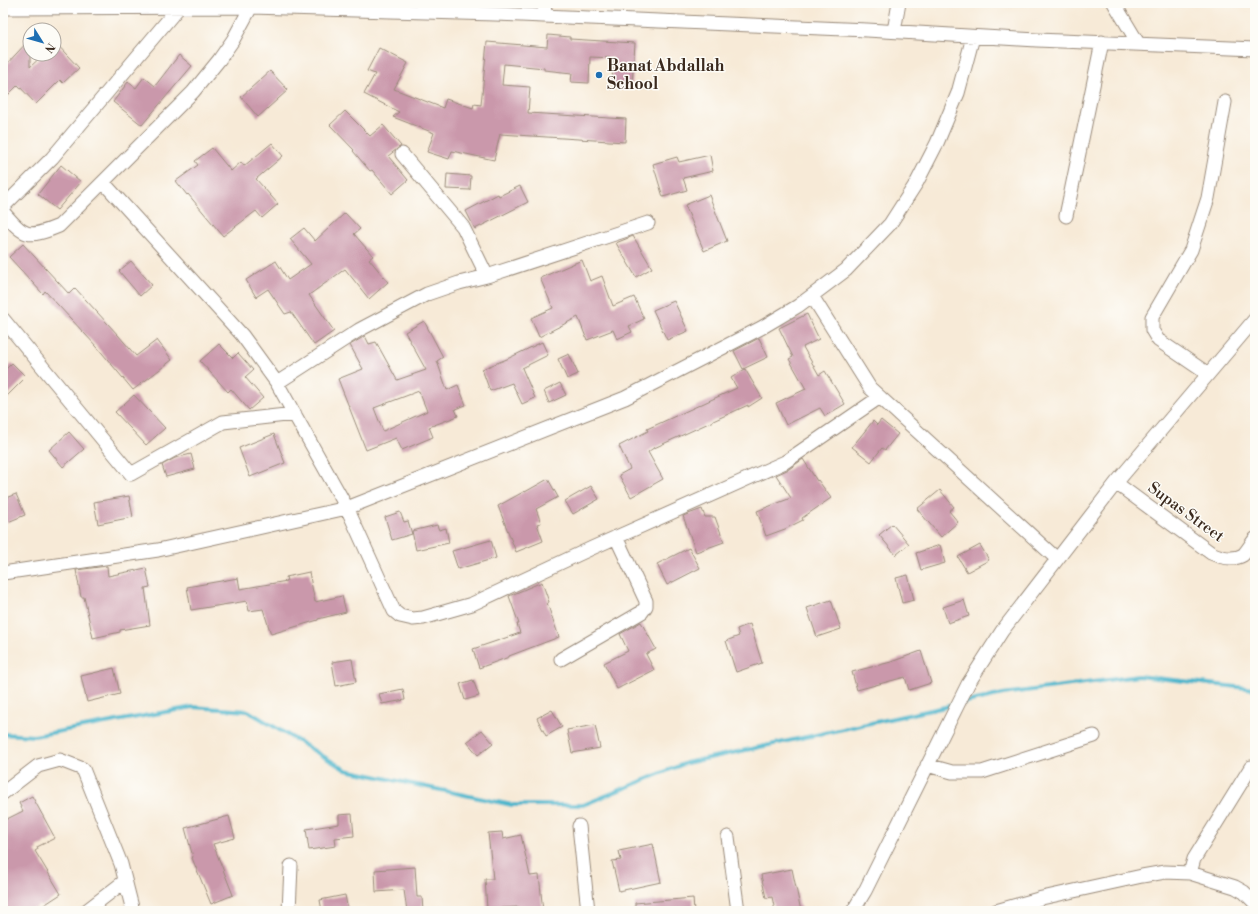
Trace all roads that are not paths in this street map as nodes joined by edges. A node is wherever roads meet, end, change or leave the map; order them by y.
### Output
1 (545, 3) edge
2 (899, 3) edge
3 (1114, 3) edge
4 (141, 5) edge
5 (179, 7) junction
6 (251, 7) junction
7 (406, 7) edge
8 (3, 8) edge
9 (544, 16) junction
10 (894, 31) junction
11 (973, 37) junction
12 (1102, 42) junction
13 (1138, 43) junction
14 (1255, 49) edge
15 (1225, 102) dead end
16 (402, 154) dead end
17 (103, 182) junction
18 (3, 207) edge
19 (3, 212) edge
20 (1066, 216) dead end
21 (648, 223) dead end
22 (487, 276) junction
23 (812, 296) junction
24 (3, 319) edge
25 (1255, 319) edge
26 (1208, 374) junction
27 (277, 383) junction
28 (880, 397) junction
29 (294, 414) junction
30 (1116, 483) junction
31 (347, 508) junction
32 (616, 537) junction
33 (1255, 539) edge
34 (1057, 559) junction
35 (3, 573) edge
36 (561, 659) dead end
37 (1094, 736) dead end
38 (927, 765) junction
39 (1251, 767) dead end
40 (3, 793) edge
41 (579, 826) dead end
42 (728, 837) dead end
43 (291, 866) dead end
44 (1190, 873) junction
45 (125, 881) junction
46 (1255, 903) edge
47 (86, 911) edge
48 (133, 911) edge
49 (289, 911) edge
50 (588, 911) edge
51 (738, 911) edge
52 (853, 911) edge
53 (996, 911) edge

1 - 9 street
2 - 10 street
3 - 13 street
4 - 5 street
4 - 8 street
5 - 6 street
5 - 18 street
6 - 7 street
6 - 17 street
7 - 9 street
9 - 10 street
10 - 11 street
11 - 12 street
11 - 23 street
12 - 13 street
12 - 20 street
13 - 14 street
15 - 26 street
16 - 22 street
17 - 19 street
17 - 27 street
21 - 22 street
22 - 27 street
23 - 28 street
23 - 31 street
24 - 29 street
25 - 26 street
26 - 30 street
27 - 29 street
28 - 32 street
28 - 34 street
29 - 31 street
30 - 33 street, Supas Street
30 - 34 street
31 - 32 street
31 - 35 street
32 - 36 street
34 - 38 street
37 - 38 street
38 - 52 street
39 - 44 street
40 - 45 street
41 - 50 street
42 - 51 street
43 - 49 street
44 - 46 street
44 - 53 street
45 - 47 street
45 - 48 street

